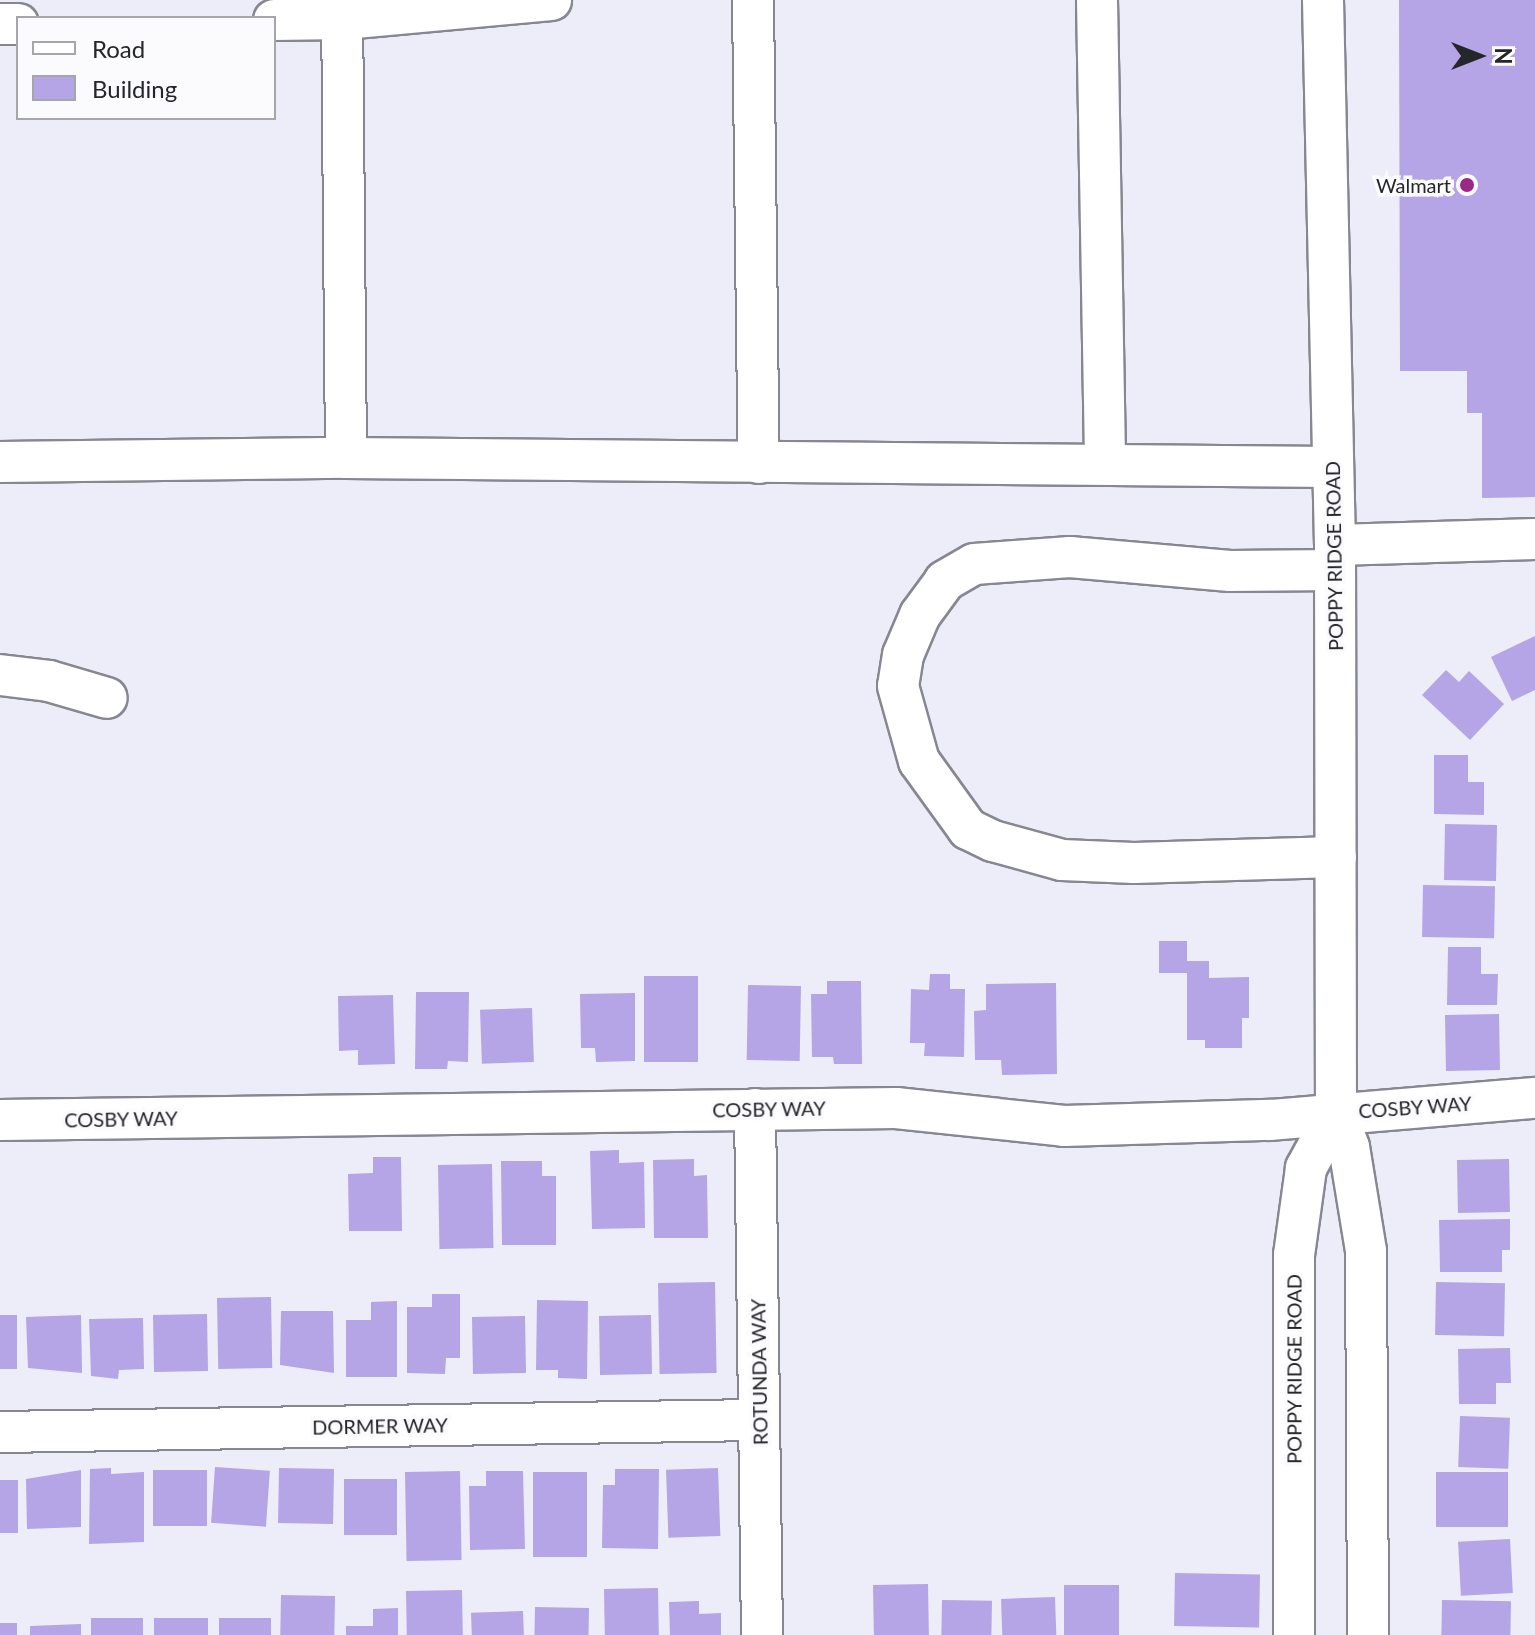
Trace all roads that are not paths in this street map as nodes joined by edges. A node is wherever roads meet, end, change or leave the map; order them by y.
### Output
1 (551, 0) edge
2 (753, 0) edge
3 (1097, 0) edge
4 (1323, 0) edge
5 (343, 10) edge
6 (276, 20) edge
7 (346, 458) junction
8 (0, 462) edge
9 (759, 463) junction
10 (1105, 464) junction
11 (1333, 467) junction
12 (1535, 539) edge
13 (1335, 557) junction
14 (0, 675) edge
15 (107, 698) dead end
16 (1336, 857) junction
17 (1535, 1098) edge
18 (755, 1109) junction
19 (1336, 1113) junction
20 (0, 1120) edge
21 (759, 1420) junction
22 (0, 1432) edge
23 (762, 1635) edge
24 (1294, 1635) edge
25 (1368, 1635) edge

1 - 5 street
2 - 9 street
3 - 10 street
4 - 11 street, POPPY RIDGE ROAD
5 - 6 street
5 - 7 street
7 - 8 street
7 - 9 street
9 - 10 street
10 - 11 street
11 - 13 street, POPPY RIDGE ROAD
12 - 13 street
13 - 16 street, POPPY RIDGE ROAD
13 - 16 street
14 - 15 street
16 - 19 street, POPPY RIDGE ROAD
17 - 19 street, COSBY WAY
18 - 19 street, COSBY WAY
18 - 20 street, COSBY WAY
18 - 21 street, ROTUNDA WAY
19 - 24 street, POPPY RIDGE ROAD
19 - 25 street, POPPY RIDGE ROAD
21 - 22 street, DORMER WAY
21 - 23 street, ROTUNDA WAY

